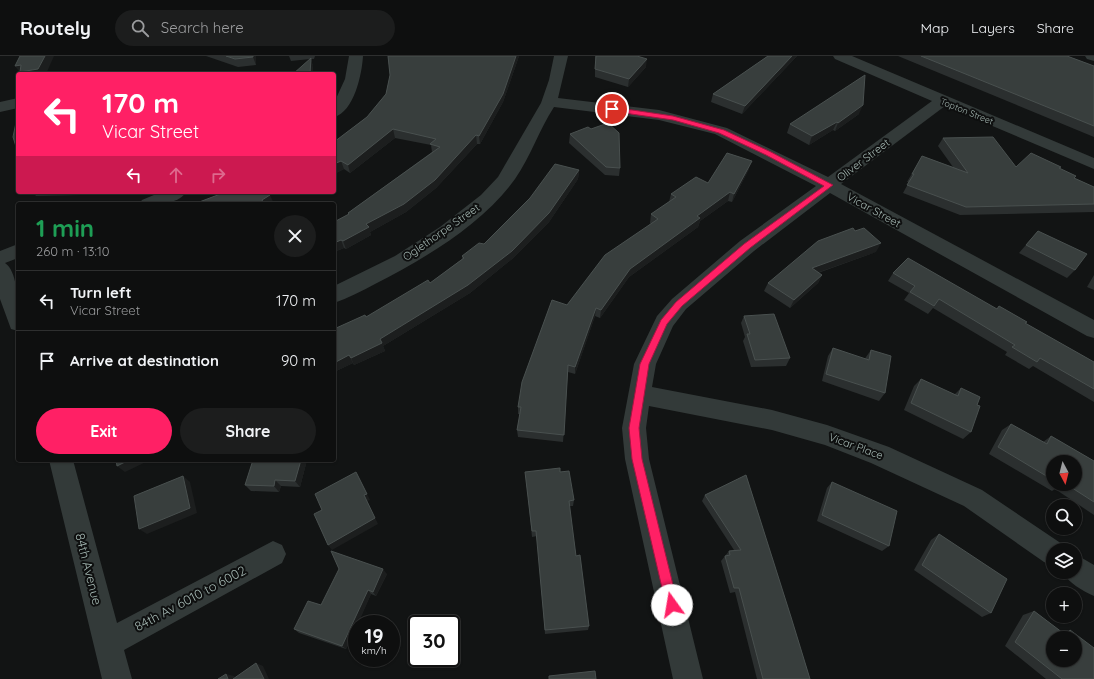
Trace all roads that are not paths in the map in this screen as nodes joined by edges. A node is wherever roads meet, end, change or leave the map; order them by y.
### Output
1 (356, 56) edge
2 (561, 56) edge
3 (840, 56) edge
4 (942, 101) junction
5 (550, 102) junction
6 (16, 103) edge
7 (0, 106) edge
8 (336, 110) edge
9 (1094, 164) edge
10 (829, 185) junction
11 (172, 194) edge
12 (153, 202) edge
13 (16, 252) edge
14 (0, 258) edge
15 (0, 269) edge
16 (336, 294) edge
17 (16, 317) edge
18 (1094, 330) edge
19 (639, 394) junction
20 (62, 462) edge
21 (1046, 548) edge
22 (272, 554) dead end
23 (1082, 573) edge
24 (1094, 582) edge
25 (108, 643) junction
26 (117, 679) edge
27 (688, 679) edge

1 - 8 street
2 - 5 street, Oglethorpe Street
3 - 4 street, Topton Street
4 - 9 street, Topton Street
4 - 10 street, Oliver Street
5 - 10 street, Vicar Street
5 - 16 street, Oglethorpe Street
6 - 7 street
10 - 18 street, Vicar Street
10 - 19 street, Oliver Street
11 - 12 street
13 - 14 street
15 - 17 street
19 - 21 street, Vicar Place
19 - 27 street, Oliver Street
20 - 25 street, 84th Avenue
22 - 25 street, 84th Av 6010 to 6002
23 - 24 street
25 - 26 street, 84th Avenue

